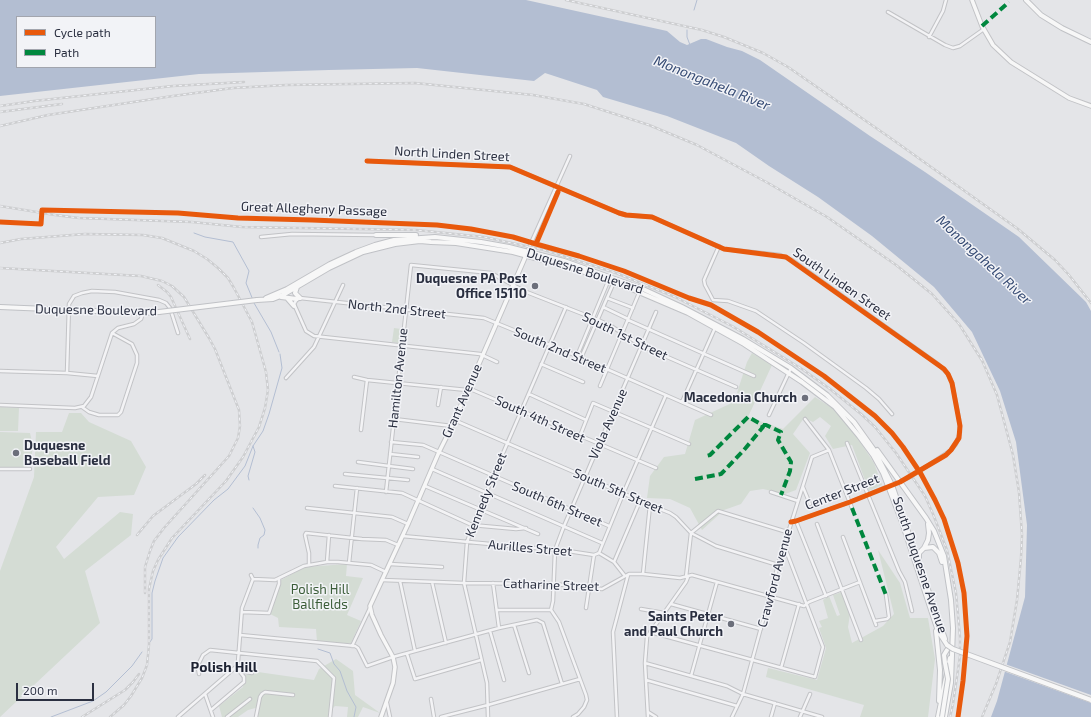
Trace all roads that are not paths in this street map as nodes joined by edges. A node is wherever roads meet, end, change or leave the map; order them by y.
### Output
1 (946, 0) edge
2 (972, 0) edge
3 (1026, 0) edge
4 (888, 12) dead end
5 (984, 29) junction
6 (929, 36) junction
7 (1091, 42) edge
8 (1091, 106) edge
9 (570, 156) dead end
10 (367, 161) dead end
11 (557, 186) junction
12 (376, 235) junction
13 (261, 237) dead end
14 (435, 237) junction
15 (439, 242) junction
16 (379, 246) junction
17 (719, 246) junction
18 (527, 254) junction
19 (411, 265) joint
20 (609, 279) junction
21 (615, 281) junction
22 (343, 285) dead end
23 (513, 285) junction
24 (297, 288) junction
25 (640, 292) junction
26 (279, 297) junction
27 (287, 298) junction
28 (299, 298) junction
29 (607, 298) junction
30 (264, 299) junction
31 (335, 302) junction
32 (294, 306) junction
33 (566, 307) junction
34 (0, 308) edge
35 (603, 308) junction
36 (633, 308) junction
37 (406, 309) junction
38 (69, 310) junction
39 (656, 312) dead end
40 (143, 313) junction
41 (593, 319) junction
42 (628, 319) junction
43 (598, 320) junction
44 (497, 322) junction
45 (715, 327) junction
46 (649, 328) junction
47 (112, 333) junction
48 (178, 333) dead end
49 (622, 334) junction
50 (319, 337) junction
51 (550, 345) junction
52 (402, 346) junction
53 (642, 346) junction
54 (704, 353) junction
55 (482, 356) junction
56 (577, 356) junction
57 (581, 358) junction
58 (497, 362) dead end
59 (541, 364) junction
60 (696, 369) junction
61 (607, 370) junction
62 (790, 370) junction
63 (0, 371) edge
64 (66, 373) junction
65 (98, 376) junction
66 (754, 376) dead end
67 (354, 377) dead end
68 (286, 378) dead end
69 (628, 379) junction
70 (367, 380) junction
71 (583, 382) dead end
72 (398, 383) junction
73 (600, 386) dead end
74 (736, 387) dead end
75 (441, 388) junction
76 (468, 389) junction
77 (528, 394) junction
78 (666, 395) junction
79 (682, 402) junction
80 (0, 405) edge
81 (438, 405) dead end
82 (82, 407) junction
83 (840, 407) joint
84 (522, 411) junction
85 (613, 411) junction
86 (892, 414) dead end
87 (711, 415) dead end
88 (769, 415) dead end
89 (394, 420) junction
90 (454, 420) junction
91 (586, 420) junction
92 (805, 420) dead end
93 (854, 422) junction
94 (452, 426) junction
95 (652, 428) junction
96 (361, 430) dead end
97 (580, 436) junction
98 (391, 442) junction
99 (508, 443) junction
100 (847, 443) dead end
101 (599, 444) junction
102 (689, 444) dead end
103 (829, 450) junction
104 (439, 452) junction
105 (390, 454) junction
106 (418, 457) dead end
107 (638, 461) junction
108 (358, 462) dead end
109 (389, 466) junction
110 (656, 468) dead end
111 (0, 469) edge
112 (30, 469) dead end
113 (413, 469) dead end
114 (432, 469) junction
115 (345, 474) dead end
116 (493, 476) junction
117 (585, 477) junction
118 (388, 478) junction
119 (408, 480) dead end
120 (900, 482) junction
121 (335, 486) dead end
122 (425, 486) junction
123 (890, 486) junction
124 (802, 487) junction
125 (357, 488) junction
126 (386, 492) junction
127 (486, 492) junction
128 (771, 492) dead end
129 (623, 494) junction
130 (868, 495) junction
131 (418, 501) junction
132 (640, 501) junction
133 (798, 501) junction
134 (850, 502) junction
135 (810, 504) dead end
136 (650, 506) junction
137 (307, 508) dead end
138 (852, 508) dead end
139 (479, 509) junction
140 (571, 510) junction
141 (354, 513) junction
142 (926, 518) junction
143 (796, 521) junction
144 (791, 522) junction
145 (408, 524) junction
146 (817, 524) dead end
147 (472, 525) junction
148 (564, 526) junction
149 (609, 526) junction
150 (526, 528) junction
151 (787, 532) junction
152 (691, 533) junction
153 (538, 534) dead end
154 (329, 535) junction
155 (402, 536) junction
156 (843, 537) dead end
157 (352, 538) junction
158 (467, 542) junction
159 (602, 543) junction
160 (398, 545) junction
161 (784, 545) junction
162 (924, 548) junction
163 (555, 550) junction
164 (599, 553) junction
165 (594, 555) junction
166 (327, 562) junction
167 (614, 562) junction
168 (919, 562) junction
169 (349, 563) junction
170 (390, 564) junction
171 (309, 565) junction
172 (778, 565) junction
173 (442, 567) dead end
174 (386, 572) junction
175 (643, 574) junction
176 (251, 575) dead end
177 (627, 575) junction
178 (687, 576) junction
179 (279, 578) junction
180 (253, 579) junction
181 (382, 580) junction
182 (400, 581) junction
183 (432, 582) junction
184 (717, 582) junction
185 (860, 582) junction
186 (464, 583) junction
187 (493, 583) junction
188 (554, 584) junction
189 (589, 587) junction
190 (842, 590) junction
191 (886, 595) dead end
192 (769, 596) junction
193 (826, 596) junction
194 (671, 604) junction
195 (799, 604) junction
196 (807, 604) junction
197 (370, 606) junction
198 (586, 608) dead end
199 (497, 610) junction
200 (551, 610) junction
201 (641, 610) dead end
202 (912, 611) dead end
203 (242, 612) junction
204 (664, 613) junction
205 (708, 614) junction
206 (934, 620) junction
207 (875, 621) junction
208 (514, 625) junction
209 (876, 625) dead end
210 (499, 628) junction
211 (761, 629) junction
212 (490, 631) junction
213 (650, 632) junction
214 (476, 635) junction
215 (240, 636) junction
216 (861, 640) dead end
217 (446, 642) junction
218 (352, 646) junction
219 (699, 646) junction
220 (947, 646) junction
221 (415, 651) junction
222 (239, 653) junction
223 (408, 654) junction
224 (393, 657) junction
225 (481, 660) junction
226 (753, 660) junction
227 (645, 663) junction
228 (236, 667) junction
229 (781, 668) junction
230 (239, 671) junction
231 (252, 673) dead end
232 (528, 673) dead end
233 (199, 674) dead end
234 (691, 676) junction
235 (580, 678) junction
236 (504, 680) dead end
237 (646, 680) junction
238 (562, 684) junction
239 (205, 694) junction
240 (743, 694) junction
241 (810, 694) dead end
242 (293, 695) dead end
243 (1091, 698) edge
244 (250, 699) dead end
245 (431, 699) dead end
246 (387, 702) junction
247 (775, 703) junction
248 (488, 705) junction
249 (737, 706) junction
250 (211, 710) junction
251 (648, 711) junction
252 (802, 712) junction
253 (178, 717) edge
254 (213, 717) edge
255 (227, 717) edge
256 (256, 717) edge
257 (330, 717) edge
258 (381, 717) edge
259 (390, 717) edge
260 (434, 717) edge
261 (441, 717) edge
262 (488, 717) edge
263 (573, 717) edge
264 (617, 717) edge
265 (648, 717) edge
266 (656, 717) edge
267 (732, 717) edge
268 (771, 717) edge
269 (800, 717) edge
270 (822, 717) edge
271 (938, 717) edge
272 (944, 717) edge

1 - 6 street
2 - 5 street
3 - 7 main road
4 - 6 street
5 - 6 street
5 - 8 street
9 - 11 street, Grant Avenue
10 - 11 street, North Linden Street
11 - 17 street, South Linden Street
11 - 18 street, Grant Avenue
12 - 13 street
12 - 14 main road
12 - 16 main road
14 - 15 main road
14 - 16 main road, Duquesne Boulevard
14 - 18 main road, Duquesne Boulevard
15 - 16 main road, Duquesne Boulevard
15 - 18 main road, Duquesne Boulevard
16 - 24 main road, Duquesne Boulevard
16 - 30 main road, Duquesne Boulevard
17 - 86 street
17 - 120 street, South Linden Street, bridge
18 - 20 main road, Duquesne Boulevard
18 - 23 street, Grant Avenue
19 - 23 street, South 1st Street
19 - 37 street, Hamilton Avenue
20 - 21 main road, South Duquesne Avenue
20 - 41 street
21 - 25 main road, South Duquesne Avenue
21 - 29 street
21 - 62 main road, Duquesne Boulevard
22 - 31 street
23 - 33 street, South 1st Street
23 - 44 street, Grant Avenue
24 - 26 main road, Duquesne Boulevard
24 - 28 main road
25 - 36 street
25 - 45 main road, South Duquesne Avenue
26 - 27 main road
26 - 30 main road, Duquesne Boulevard
27 - 28 main road
27 - 32 main road
28 - 31 street, North 2nd Street
28 - 32 street
29 - 35 street
29 - 36 street
30 - 40 main road, Duquesne Boulevard, bridge
31 - 37 street, North 2nd Street
31 - 50 street
32 - 50 street
33 - 41 street, South 1st Street
33 - 51 street, Kennedy Street
34 - 38 main road, Duquesne Boulevard
35 - 42 street
35 - 43 street
36 - 42 street
37 - 44 street, North 2nd Street
37 - 52 street, Hamilton Avenue
38 - 40 main road, Duquesne Boulevard
38 - 48 street
38 - 64 street
39 - 46 street, Viola Avenue
40 - 47 street
41 - 43 street, South 1st Street
41 - 56 street
42 - 46 street
42 - 49 street
43 - 49 street, South 1st Street
43 - 57 street
44 - 51 street, South 2nd Street
44 - 55 street, Grant Avenue
45 - 54 street
45 - 62 main road, South Duquesne Avenue
46 - 53 street, Viola Avenue
46 - 54 street
47 - 65 street
47 - 82 street
49 - 53 street, South 1st Street
49 - 61 street
50 - 52 street
50 - 68 street
51 - 56 street, South 2nd Street
51 - 59 street, Kennedy Street
52 - 55 street
52 - 72 street, Hamilton Avenue
53 - 60 street, South 1st Street
53 - 69 street, Viola Avenue
54 - 60 street
54 - 66 street
55 - 58 street
55 - 76 street, Grant Avenue
56 - 57 street, South 2nd Street
57 - 61 street, South 2nd Street
59 - 71 street
59 - 77 street, Kennedy Street
60 - 74 street, South 1st Street
60 - 79 street
61 - 69 street, South 2nd Street
61 - 73 street
62 - 83 main road, Duquesne Boulevard
62 - 88 street
62 - 123 main road, South Duquesne Avenue
63 - 64 street
64 - 65 street
65 - 82 street
67 - 70 street, South 4th Street
69 - 78 street, South 2nd Street
69 - 85 street, Viola Avenue
70 - 72 street, South 4th Street
70 - 96 street
72 - 75 street, South 4th Street
72 - 89 street, Hamilton Avenue
75 - 76 street, South 4th Street
75 - 81 street
76 - 84 street, South 4th Street
76 - 90 street, Grant Avenue
77 - 84 street, Kennedy Street
77 - 91 street
78 - 79 street, South 2nd Street
78 - 95 street
79 - 87 street, South 2nd Street
80 - 82 street
83 - 93 main road, South Duquesne Avenue
84 - 97 street, South 4th Street
84 - 99 street, Kennedy Street
85 - 91 street
85 - 95 street
85 - 101 street, Viola Avenue
89 - 94 street
89 - 98 street, Hamilton Avenue
90 - 94 street, Grant Avenue
90 - 99 street, South 5th Street
91 - 97 street
92 - 103 street
93 - 120 main road
93 - 123 main road, South Duquesne Avenue
94 - 104 street, Grant Avenue
95 - 102 street
95 - 107 street
97 - 101 street, South 4th Street
98 - 104 street, South 6th Street
98 - 105 street, Hamilton Avenue
99 - 116 street, Kennedy Street
99 - 117 street, South 5th Street
100 - 130 street
101 - 107 street, South 4th Street
101 - 117 street, Viola Avenue
103 - 124 street, Crawford Avenue
103 - 134 street
104 - 114 street, Grant Avenue
104 - 116 street, South 6th Street
105 - 106 street
105 - 109 street, Hamilton Avenue
107 - 110 street, South 4th Street
107 - 129 street
108 - 109 street
109 - 113 street
109 - 118 street, Hamilton Avenue
111 - 112 street
114 - 122 street, Grant Avenue
114 - 127 street
115 - 118 street
116 - 127 street, Kennedy Street
116 - 140 street, South 6th Street
117 - 129 street, South 5th Street
117 - 140 street, Viola Avenue
118 - 119 street
118 - 126 street, Hamilton Avenue
120 - 123 street, Center Street
120 - 142 main road
121 - 125 street
122 - 131 street, Grant Avenue
122 - 139 street
123 - 130 street, Center Street
123 - 168 main road, South Duquesne Avenue
123 - 206 main road, South Duquesne Avenue
124 - 133 street, Crawford Avenue
124 - 135 street
125 - 126 street
125 - 141 street
126 - 131 street
127 - 139 street, Kennedy Street
127 - 148 street
128 - 133 street
129 - 132 street, South 5th Street
129 - 149 street
130 - 134 street, Center Street
130 - 202 street
131 - 145 street, Grant Avenue
131 - 147 street
132 - 136 street, South 5th Street
132 - 167 street
133 - 144 street, Crawford Avenue
134 - 138 street
134 - 143 street, Center Street
136 - 152 street, South 5th Street
136 - 175 street
137 - 141 street
139 - 147 street, Kennedy Street
139 - 150 street
140 - 148 street, Viola Avenue
140 - 149 street, South 6th Street
141 - 145 street
141 - 157 street
142 - 162 main road
142 - 272 main road
143 - 144 street, Center Street
143 - 193 street
144 - 151 street, Crawford Avenue
145 - 155 street, Grant Avenue
146 - 190 street
147 - 150 street
147 - 158 street, Kennedy Street
148 - 159 street
148 - 163 street, Viola Avenue
149 - 159 street
150 - 153 street
151 - 152 street
151 - 161 street, Crawford Avenue
152 - 172 street, South 5th Street
152 - 178 street
154 - 157 street
154 - 166 street
154 - 171 street
155 - 158 street, Aurilles Street
155 - 160 street, Grant Avenue
156 - 185 street
157 - 160 street
157 - 169 street
158 - 163 street, Aurilles Street
158 - 186 street, Kennedy Street
159 - 164 street
160 - 170 street, Grant Avenue
161 - 172 street, Crawford Avenue
161 - 196 street
162 - 168 main road
162 - 271 main road
163 - 165 street, Aurilles Street
163 - 188 street, Viola Avenue
164 - 165 street, Aurilles Street
164 - 167 street
165 - 189 street
166 - 169 street
166 - 171 street
167 - 177 street
168 - 220 main road, South Duquesne Avenue
169 - 174 street
170 - 173 street
170 - 174 street, Grant Avenue
171 - 179 street
172 - 192 street, Crawford Avenue
174 - 181 street, Grant Avenue
175 - 177 street, Catharine Street
175 - 178 street, Catharine Street
176 - 180 street
177 - 189 street, Catharine Street
177 - 264 street
178 - 184 street, Catharine Street
178 - 194 street
179 - 180 street
179 - 203 street
180 - 203 street
181 - 182 street, Catharine Street
181 - 197 street, Grant Avenue
182 - 183 street, Catharine Street
182 - 221 street
183 - 186 street, Catharine Street
183 - 217 street
184 - 192 street, Catharine Street
184 - 205 street
185 - 190 street
185 - 207 street
186 - 187 street, Catharine Street
186 - 214 street, Kennedy Street
187 - 188 street, Catharine Street
187 - 199 street
188 - 189 street, Catharine Street
188 - 200 street, Viola Avenue
189 - 198 street
190 - 193 street
190 - 216 street
191 - 207 street
192 - 195 street, Catharine Street
192 - 211 street, Crawford Avenue
193 - 196 street
194 - 204 street
194 - 205 street
195 - 196 street, Catharine Street
195 - 229 street
196 - 229 street
197 - 218 street, Grant Avenue
197 - 224 street
199 - 200 street
199 - 210 street
200 - 235 street
201 - 204 street
203 - 215 street
204 - 213 street
205 - 211 street
205 - 219 street
206 - 220 main road
206 - 271 main road
207 - 209 street
208 - 210 street
208 - 232 street
208 - 238 street
210 - 212 street
211 - 226 street, Crawford Avenue
212 - 214 street
212 - 236 street
213 - 219 street
213 - 227 street
214 - 217 street
214 - 225 street, Kennedy Street
215 - 218 street
215 - 222 street
217 - 221 street
218 - 224 street
219 - 226 street
219 - 234 street
220 - 243 main road, bridge
220 - 243 main road, bridge
220 - 272 main road, bridge
221 - 223 street
222 - 228 street
222 - 233 street
222 - 257 street
223 - 224 street
223 - 225 street
224 - 246 street
225 - 248 street, Kennedy Street
226 - 229 street
226 - 240 street, Crawford Avenue
227 - 234 street
227 - 237 street
228 - 230 street
228 - 239 street
230 - 231 street
230 - 250 street
234 - 240 street
235 - 238 street
235 - 263 street
237 - 249 street
237 - 251 street
238 - 248 street
239 - 250 street
239 - 253 street
240 - 247 street
240 - 249 street, Crawford Avenue
241 - 252 street
242 - 256 street
244 - 255 street
245 - 260 street
246 - 258 street
246 - 259 street
247 - 252 street
247 - 268 street
248 - 261 street
248 - 262 street, Kennedy Street
249 - 267 street, Crawford Avenue
250 - 254 street
251 - 265 street
251 - 266 street
252 - 269 street
252 - 270 street

